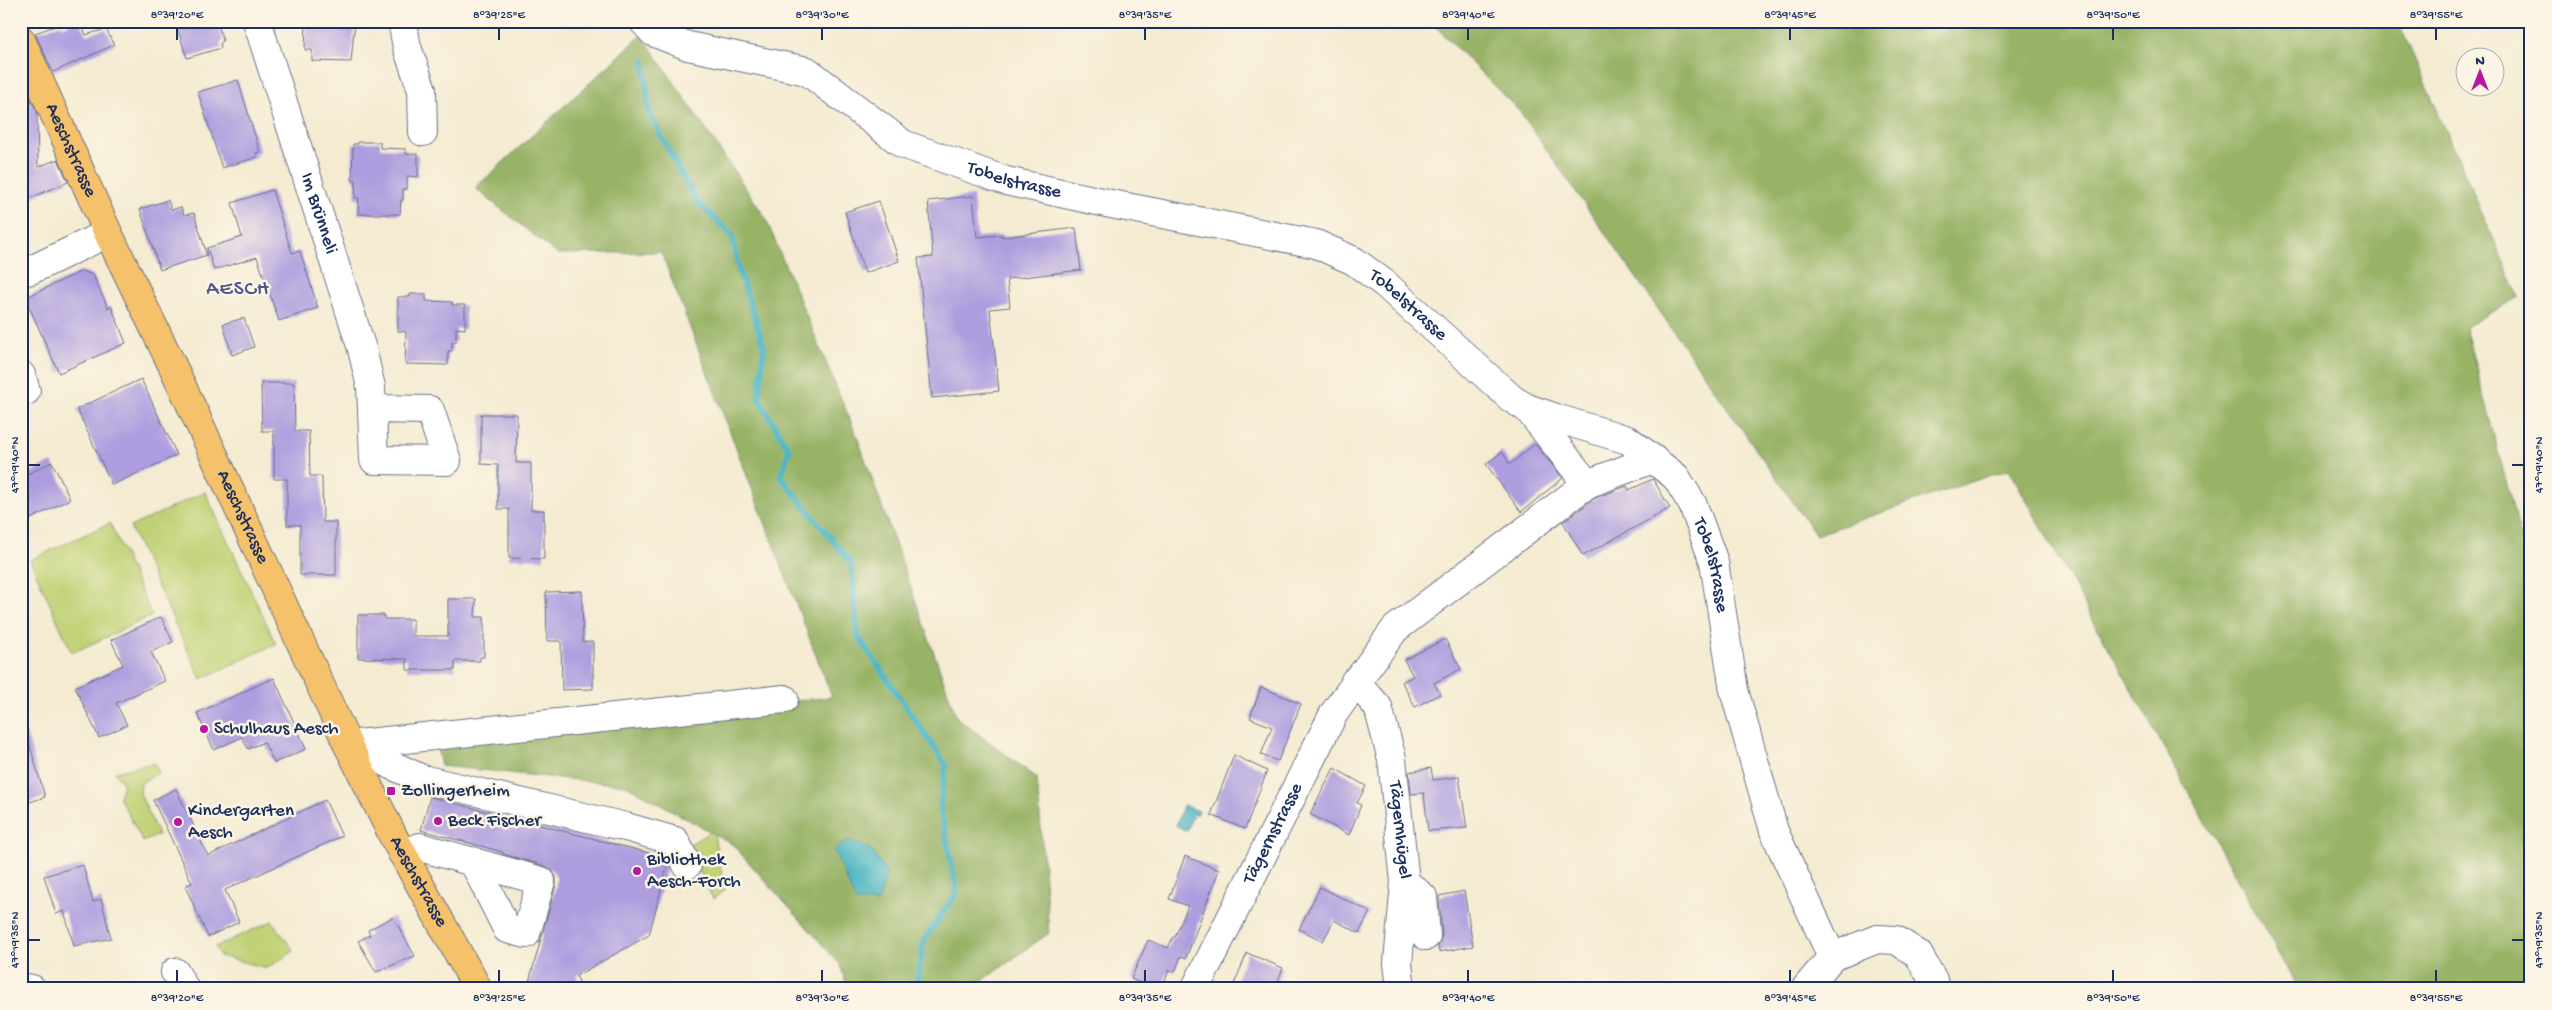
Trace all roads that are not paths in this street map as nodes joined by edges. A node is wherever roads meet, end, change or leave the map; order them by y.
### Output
1 (257, 21) edge
2 (402, 21) edge
3 (643, 21) edge
4 (21, 40) edge
5 (423, 132) dead end
6 (108, 233) junction
7 (21, 272) edge
8 (1527, 408) junction
9 (373, 409) dead end
10 (1653, 459) junction
11 (1587, 484) junction
12 (1355, 681) junction
13 (784, 699) dead end
14 (348, 744) junction
15 (402, 853) junction
16 (473, 862) dead end
17 (686, 865) dead end
18 (1405, 882) junction
19 (1426, 936) dead end
20 (1832, 957) junction
21 (21, 987) edge
22 (32, 989) edge
23 (478, 989) edge
24 (1194, 989) edge
25 (1401, 989) edge
26 (1805, 989) edge
27 (1934, 989) edge

1 - 9 street, Im Brünneli
2 - 5 street
3 - 8 street, Tobelstrasse
4 - 6 main road, Aeschstrasse
6 - 7 street
6 - 14 main road, Aeschstrasse
8 - 10 street, Tobelstrasse
8 - 11 street
10 - 11 street, Tägernstrasse
10 - 20 street, Tobelstrasse
11 - 12 street, Tägernstrasse
12 - 18 street, Tägernhügel
12 - 24 street, Tägernstrasse
13 - 14 street
14 - 15 main road, Aeschstrasse
14 - 17 street
15 - 16 street
15 - 23 main road, Aeschstrasse
18 - 19 street
18 - 25 street, Tägernhügel
20 - 26 street
20 - 27 street
21 - 22 street

